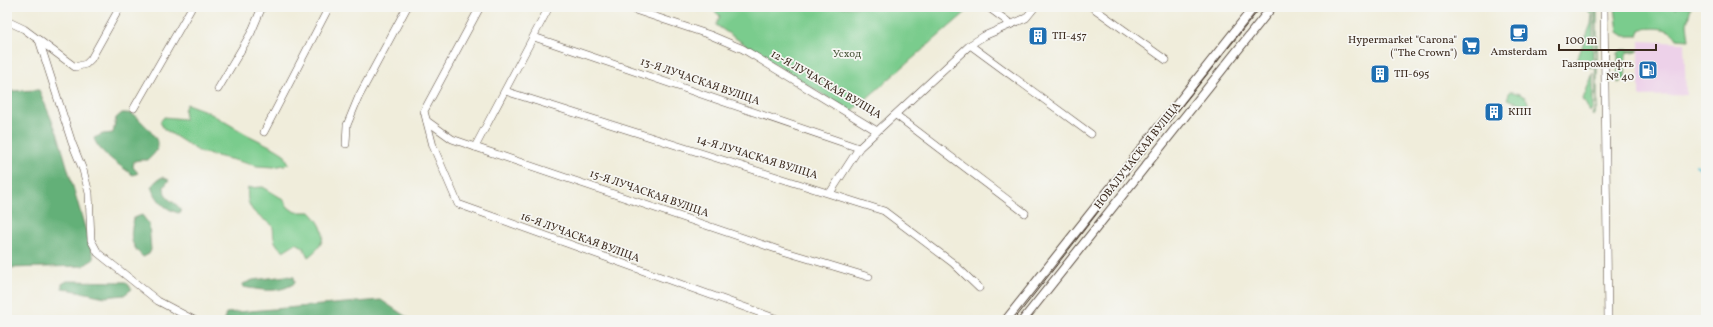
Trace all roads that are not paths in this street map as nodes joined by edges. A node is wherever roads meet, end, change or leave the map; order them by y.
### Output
1 (120, 7) edge
2 (192, 7) edge
3 (262, 7) edge
4 (329, 7) edge
5 (407, 7) edge
6 (480, 7) edge
7 (549, 7) edge
8 (626, 7) edge
9 (988, 7) edge
10 (1035, 7) edge
11 (1092, 7) edge
12 (1254, 7) edge
13 (1272, 7) edge
14 (1604, 7) edge
15 (7, 21) edge
16 (1011, 24) junction
17 (534, 37) junction
18 (39, 40) junction
19 (970, 45) junction
20 (1166, 60) dead end
21 (218, 89) dead end
22 (505, 91) junction
23 (134, 108) dead end
24 (896, 115) junction
25 (427, 121) junction
26 (877, 131) junction
27 (264, 132) dead end
28 (1091, 134) dead end
29 (346, 144) dead end
30 (475, 147) junction
31 (859, 148) junction
32 (830, 193) junction
33 (1024, 213) dead end
34 (869, 277) dead end
35 (979, 288) dead end
36 (194, 320) edge
37 (780, 320) edge
38 (1006, 320) edge
39 (1023, 320) edge
40 (1608, 320) edge

1 - 18 street
2 - 23 street
3 - 21 street
4 - 27 street
5 - 29 street
6 - 25 street, 16-Я ЛУЧАСКАЯ ВУЛІЦА
7 - 17 street
8 - 26 street, 12-Я ЛУЧАСКАЯ ВУЛІЦА
9 - 16 street
10 - 16 street, 12-Я ЛУЧАСКАЯ ВУЛІЦА
11 - 20 street
12 - 38 main road, НОВАЛУЧАСКАЯ ВУЛІЦА
13 - 39 main road, НОВАЛУЧАСКАЯ ВУЛІЦА
14 - 40 street
15 - 18 street
16 - 19 street, 12-Я ЛУЧАСКАЯ ВУЛІЦА
17 - 22 street
17 - 31 street, 13-Я ЛУЧАСКАЯ ВУЛІЦА
18 - 36 street
19 - 24 street, 12-Я ЛУЧАСКАЯ ВУЛІЦА
19 - 28 street
22 - 30 street
22 - 32 street, 14-Я ЛУЧАСКАЯ ВУЛІЦА
24 - 26 street, 12-Я ЛУЧАСКАЯ ВУЛІЦА
24 - 33 street
25 - 30 street, 15-Я ЛУЧАСКАЯ ВУЛІЦА
25 - 37 street, 16-Я ЛУЧАСКАЯ ВУЛІЦА
26 - 31 street
30 - 34 street, 15-Я ЛУЧАСКАЯ ВУЛІЦА
31 - 32 street
32 - 35 street, 14-Я ЛУЧАСКАЯ ВУЛІЦА

